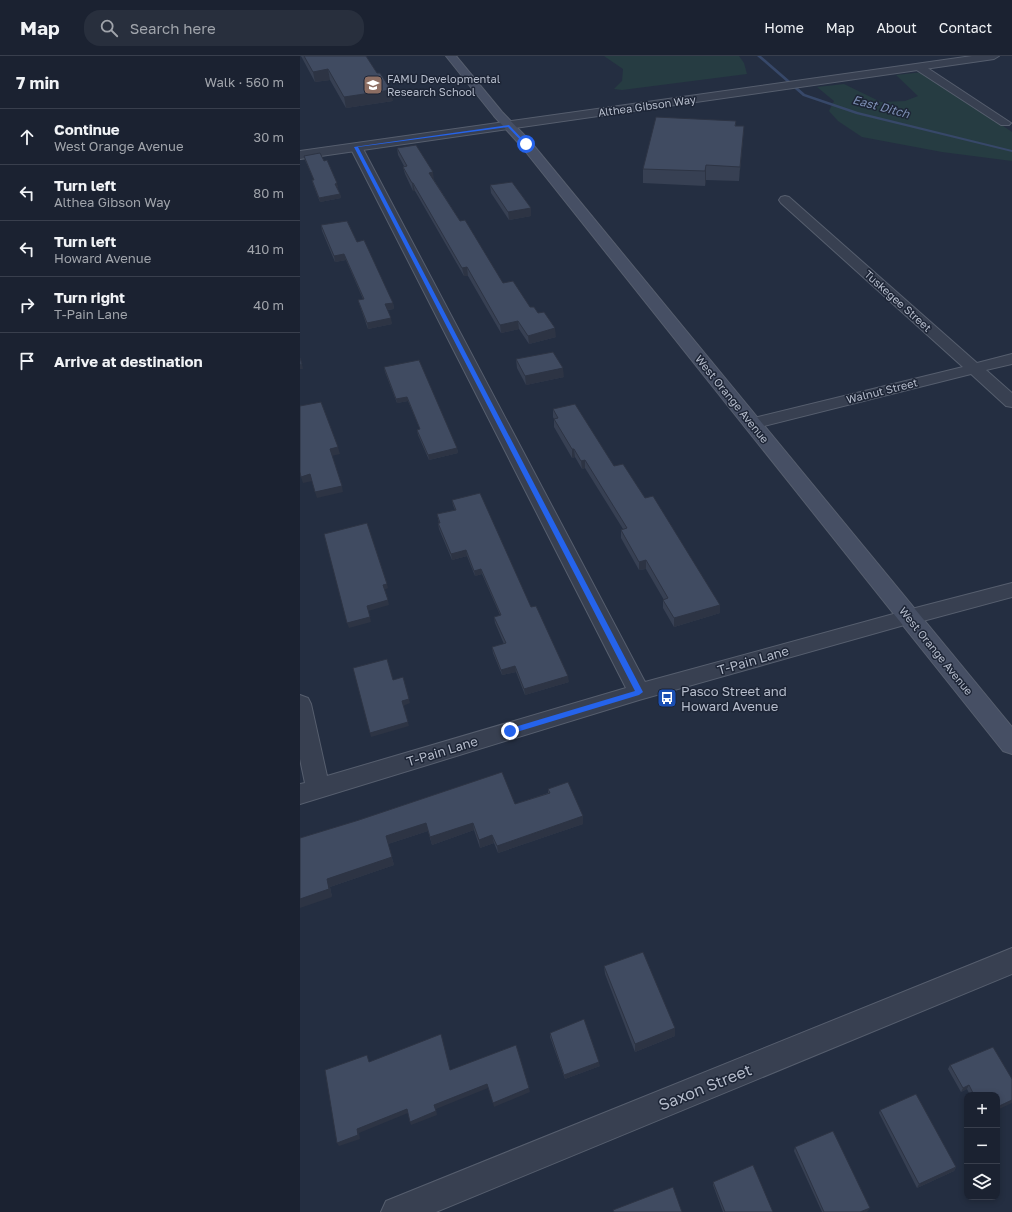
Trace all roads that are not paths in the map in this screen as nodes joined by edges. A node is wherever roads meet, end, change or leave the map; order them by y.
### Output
1 (451, 56) edge
2 (994, 56) edge
3 (919, 67) junction
4 (1005, 123) dead end
5 (509, 126) junction
6 (356, 147) junction
7 (300, 155) edge
8 (785, 200) dead end
9 (1012, 359) edge
10 (974, 368) junction
11 (1012, 402) edge
12 (752, 424) junction
13 (1012, 590) edge
14 (908, 617) junction
15 (639, 692) junction
16 (300, 704) edge
17 (1012, 744) edge
18 (309, 792) edge
19 (1012, 961) edge
20 (397, 1212) edge

1 - 5 main road, West Orange Avenue
2 - 3 street, Althea Gibson Way
3 - 4 street
3 - 5 street, Althea Gibson Way
5 - 6 street, Althea Gibson Way
5 - 12 main road, West Orange Avenue
6 - 7 street, Althea Gibson Way
6 - 15 street
8 - 10 street, Tuskegee Street
9 - 10 street, Walnut Street
10 - 11 street, Tuskegee Street
10 - 12 street, Walnut Street
12 - 14 main road, West Orange Avenue
13 - 14 street
14 - 15 street, T-Pain Lane
14 - 17 main road, West Orange Avenue
15 - 18 street, T-Pain Lane
16 - 18 street
19 - 20 street, Saxon Street

